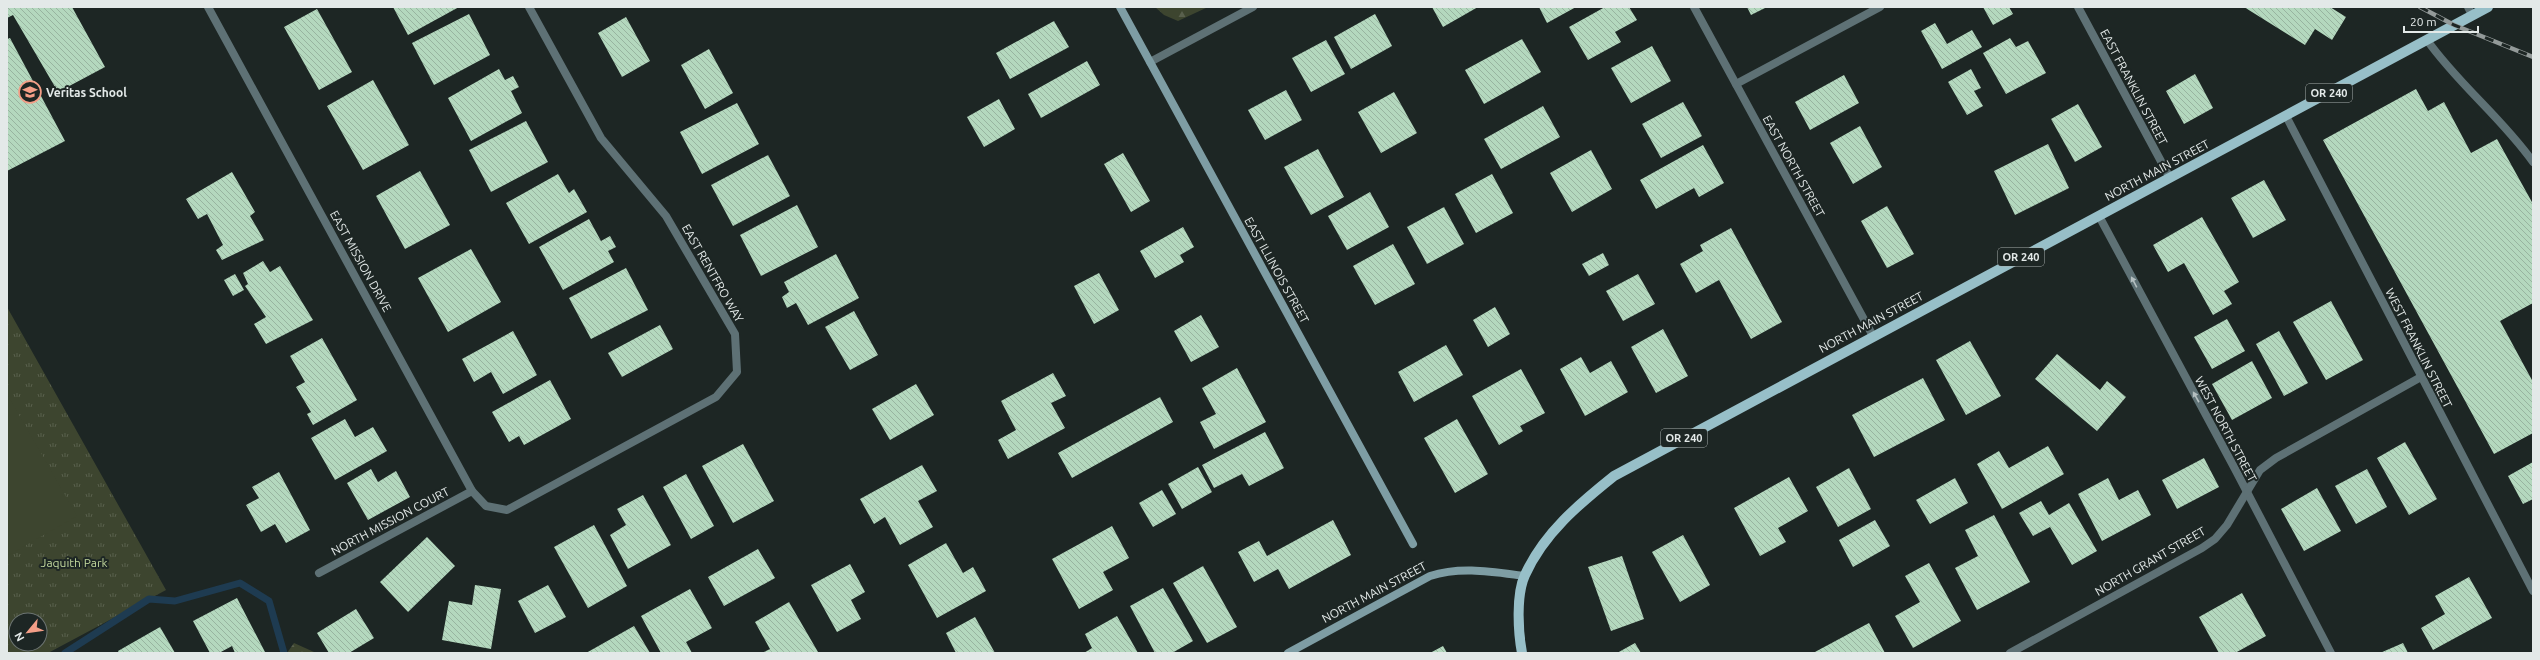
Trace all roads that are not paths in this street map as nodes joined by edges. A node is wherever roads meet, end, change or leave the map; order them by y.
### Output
1 (208, 7) edge
2 (529, 7) edge
3 (1120, 7) edge
4 (1253, 7) edge
5 (1694, 7) edge
6 (1880, 7) edge
7 (2078, 7) edge
8 (2488, 7) edge
9 (2470, 11) edge
10 (2427, 40) junction
11 (1150, 62) junction
12 (1736, 84) junction
13 (2286, 116) junction
14 (2533, 162) edge
15 (2170, 178) junction
16 (2099, 216) junction
17 (1873, 336) junction
18 (2421, 377) junction
19 (472, 491) junction
20 (2246, 493) junction
21 (507, 510) joint
22 (1413, 544) dead end
23 (319, 573) dead end
24 (1524, 576) junction
25 (2533, 591) edge
26 (1288, 653) edge
27 (1522, 653) edge
28 (2010, 653) edge
29 (2331, 653) edge

1 - 19 street, EAST MISSION DRIVE
2 - 21 street, EAST RENTFRO WAY
3 - 11 street, EAST ILLINOIS STREET
4 - 11 street
5 - 12 street, EAST NORTH STREET
6 - 12 street
7 - 15 street, EAST FRANKLIN STREET
8 - 9 main road, NORTH MAIN STREET / OR 240
9 - 10 main road, NORTH MAIN STREET / OR 240
10 - 13 main road, NORTH MAIN STREET / OR 240
10 - 14 street
11 - 22 street, EAST ILLINOIS STREET
12 - 17 street, EAST NORTH STREET
13 - 15 main road, NORTH MAIN STREET / OR 240
13 - 18 street, WEST FRANKLIN STREET
15 - 16 main road, NORTH MAIN STREET / OR 240
16 - 17 main road, NORTH MAIN STREET / OR 240
20 -> 16 street, WEST NORTH STREET
17 - 24 main road, NORTH MAIN STREET / OR 240
18 - 20 street, NORTH GRANT STREET
18 - 25 street, WEST FRANKLIN STREET
19 - 21 street, EAST MISSION DRIVE
19 - 23 street, NORTH MISSION COURT
20 - 28 street, NORTH GRANT STREET
20 - 29 street, WEST NORTH STREET
24 - 26 street, NORTH MAIN STREET
24 - 27 main road, OR 240

